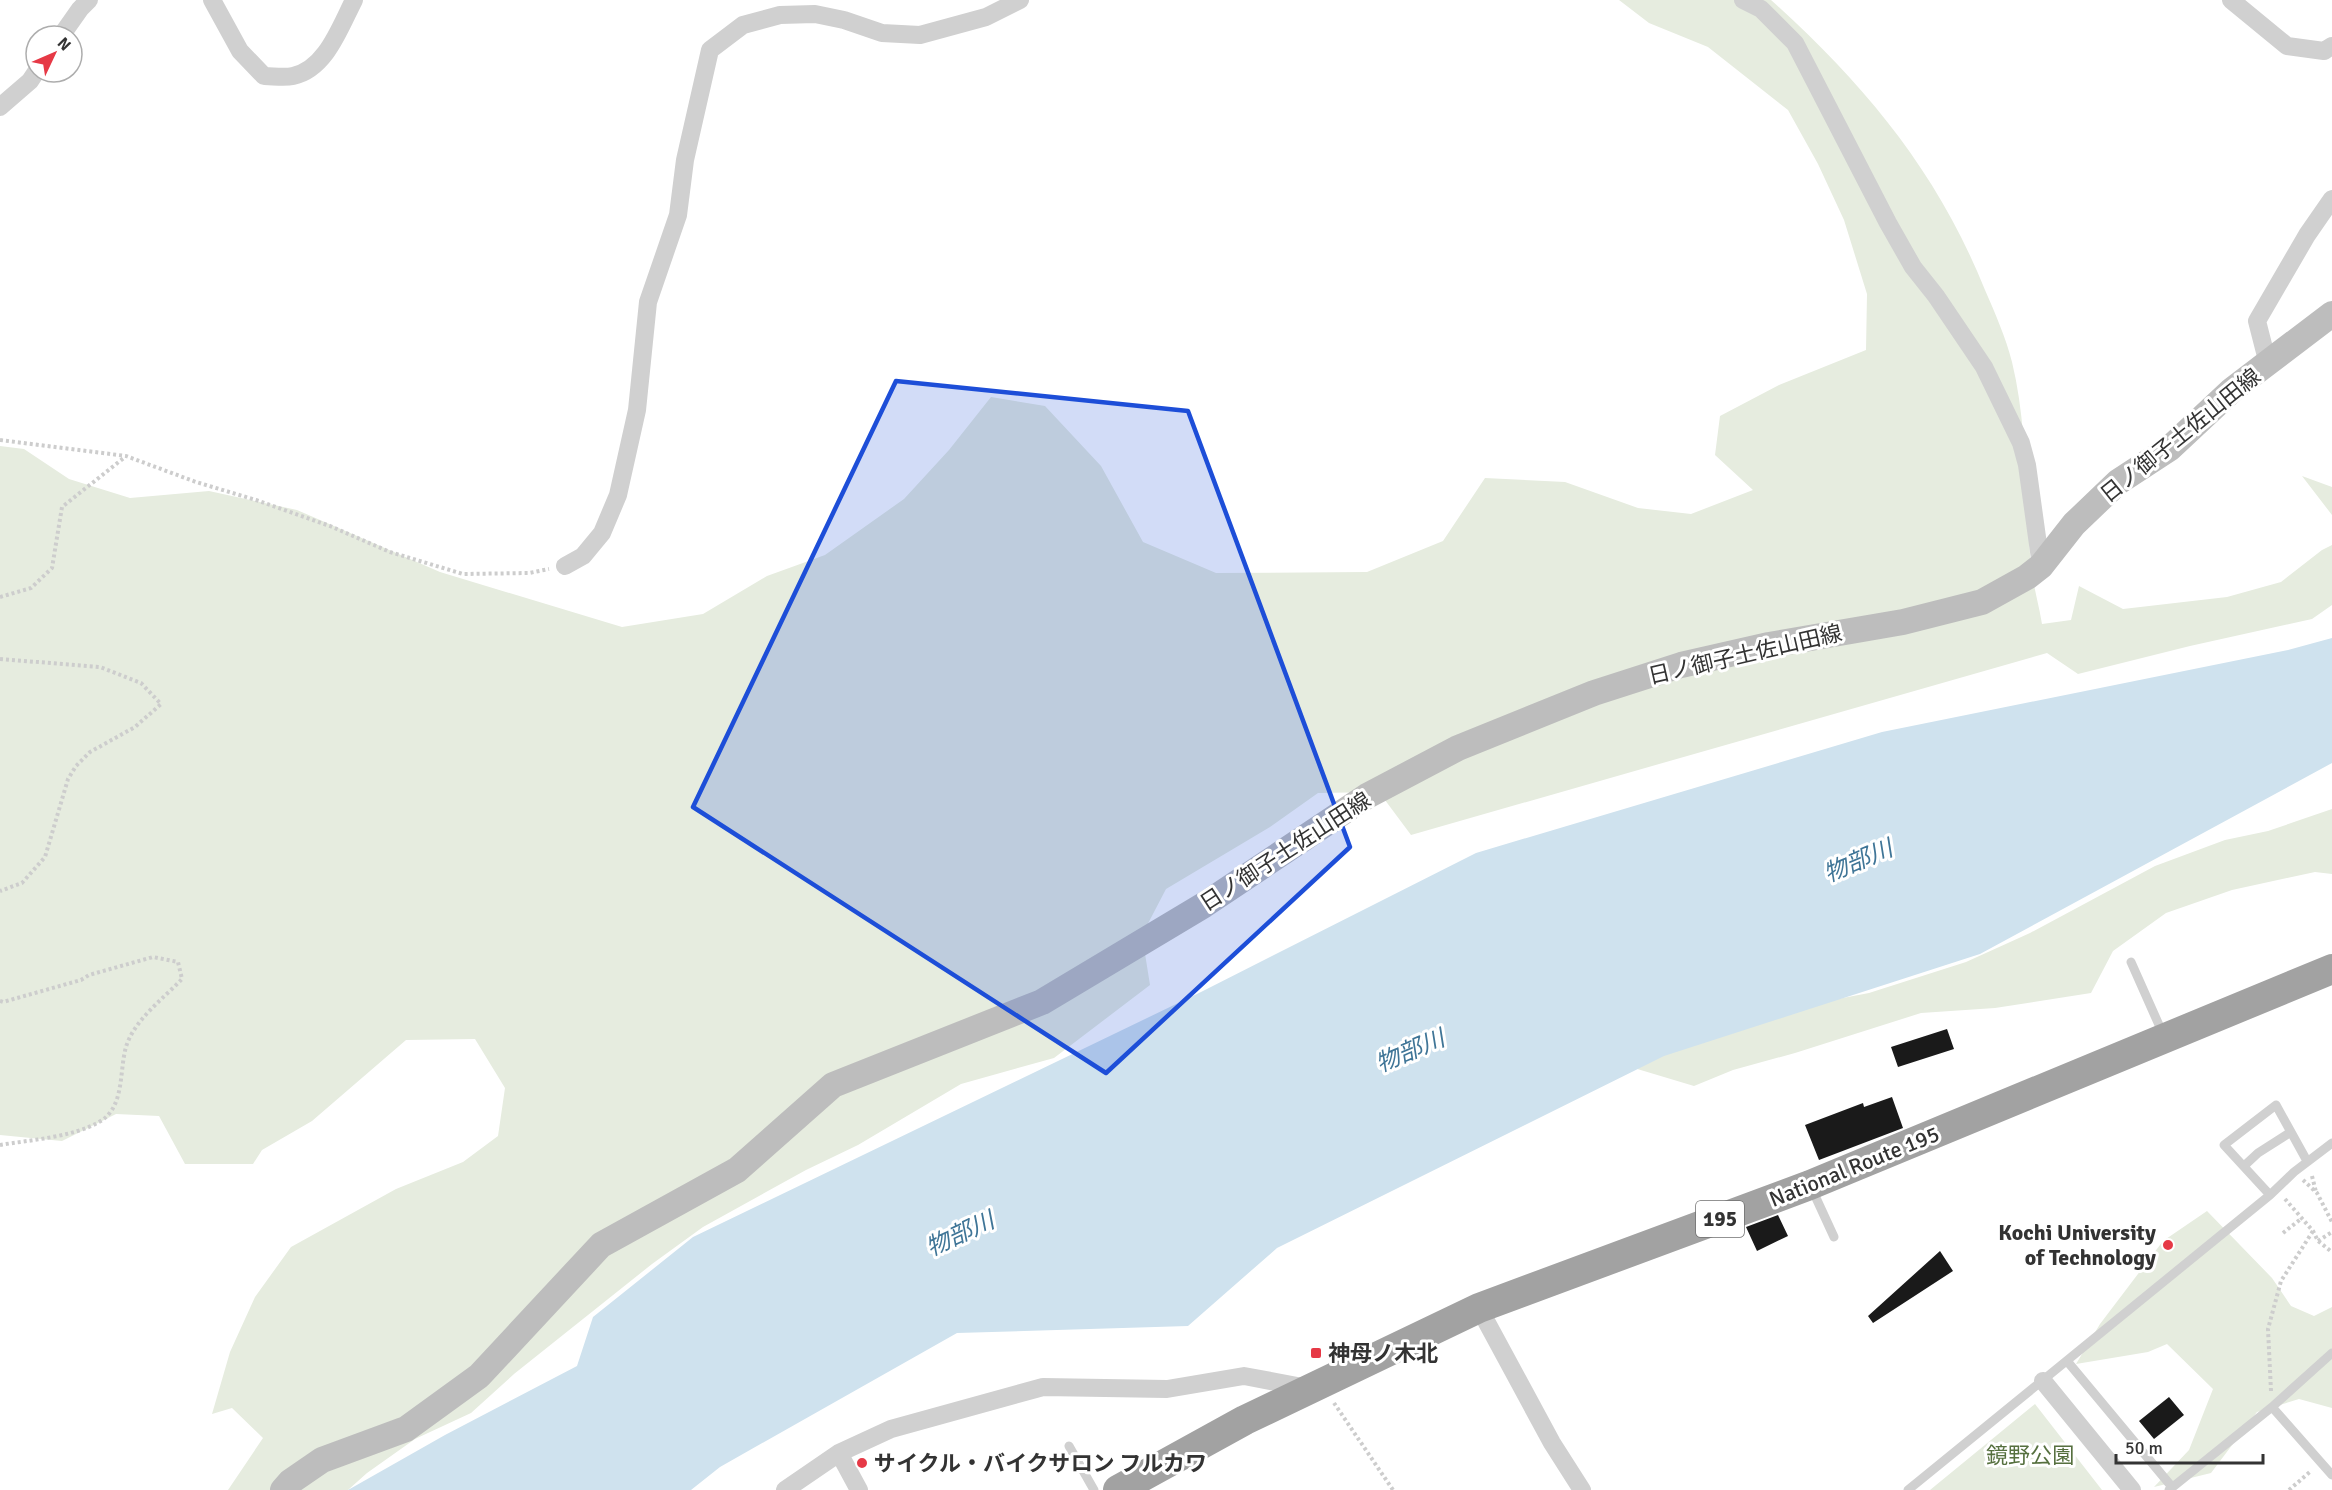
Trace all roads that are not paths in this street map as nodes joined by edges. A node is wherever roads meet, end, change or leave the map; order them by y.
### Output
1 (89, 0) edge
2 (212, 0) edge
3 (354, 0) edge
4 (1020, 0) edge
5 (1743, 0) edge
6 (2231, 0) edge
7 (69, 24) edge
8 (2332, 46) edge
9 (27, 84) edge
10 (0, 107) edge
11 (2332, 199) edge
12 (2332, 314) edge
13 (2268, 364) junction
14 (565, 566) road end
15 (2041, 566) junction
16 (2131, 962) dead end
17 (2332, 969) edge
18 (2165, 1039) junction
19 (2291, 1132) junction
20 (2332, 1143) edge
21 (2307, 1161) junction
22 (2244, 1166) junction
23 (1810, 1185) junction
24 (2270, 1195) junction
25 (1834, 1237) dead end
26 (1479, 1308) junction
27 (2332, 1353) edge
28 (2067, 1361) junction
29 (2043, 1381) junction
30 (1315, 1386) junction
31 (2272, 1407) junction
32 (1069, 1446) dead end
33 (839, 1453) junction
34 (2332, 1475) edge
35 (2170, 1489) edge
36 (283, 1490) edge
37 (785, 1490) edge
38 (859, 1490) edge
39 (1094, 1490) edge
40 (1118, 1490) edge
41 (1582, 1490) edge
42 (1908, 1490) edge
43 (2132, 1490) edge

1 - 7 street
2 - 3 street
4 - 14 street
5 - 15 street
6 - 8 street
9 - 10 street
11 - 13 street
12 - 13 main road, 日ノ御子土佐山田線
13 - 15 main road, 日ノ御子土佐山田線
15 - 36 main road, 日ノ御子土佐山田線
16 - 18 lane
17 - 18 highway, National Route 195 / 195
18 - 23 highway, National Route 195 / 195
19 - 21 lane
19 - 22 lane
19 - 22 lane
20 - 21 lane
21 - 24 lane
22 - 24 lane
23 - 25 lane
23 - 26 highway, National Route 195 / 195
24 - 28 lane
26 - 30 highway, National Route 195 / 195
26 - 41 street
27 - 31 lane
28 - 29 lane
28 - 35 lane
29 - 42 lane
29 - 43 street
30 - 33 street
30 - 40 highway, National Route 195 / 195
31 - 34 lane
31 - 35 lane
32 - 39 lane
33 - 37 street
33 - 38 street

